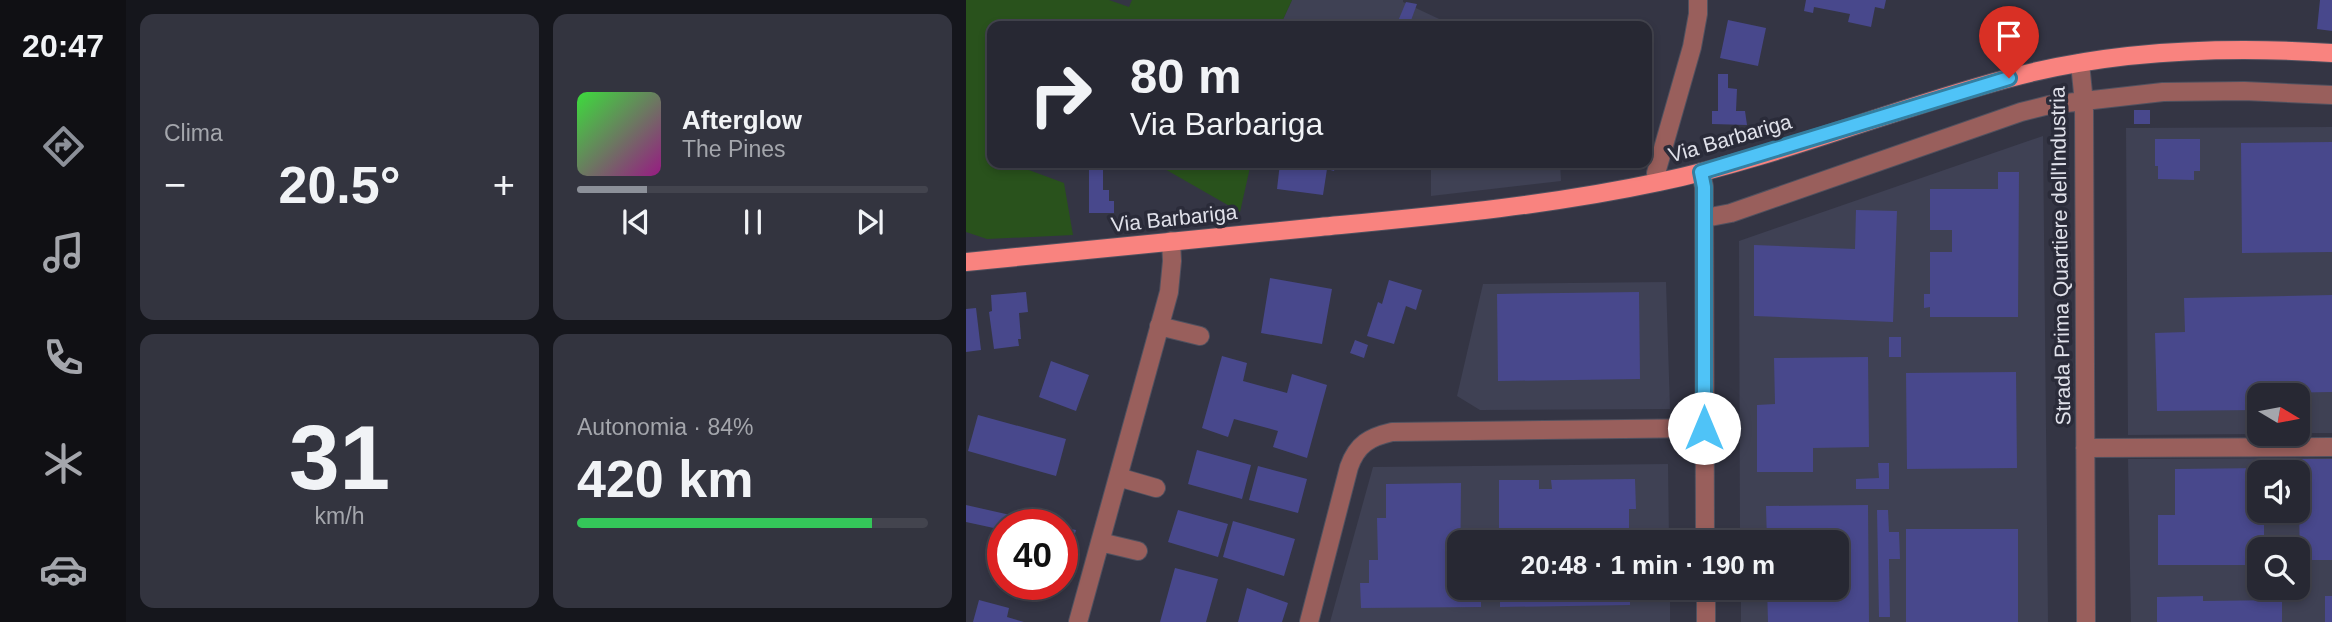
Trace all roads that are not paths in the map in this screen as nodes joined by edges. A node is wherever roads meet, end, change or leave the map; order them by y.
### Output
1 (1698, 0) edge
2 (2332, 53) edge
3 (2080, 63) junction
4 (2332, 95) edge
5 (2084, 103) junction
6 (1701, 172) junction
7 (1658, 182) junction
8 (1704, 218) junction
9 (1171, 241) junction
10 (966, 262) edge
11 (1159, 326) junction
12 (1200, 336) dead end
13 (1704, 428) junction
14 (2332, 447) edge
15 (2085, 448) junction
16 (1118, 477) junction
17 (1156, 488) dead end
18 (1706, 530) edge
19 (1100, 542) junction
20 (1138, 551) dead end
21 (1706, 600) edge
22 (1078, 622) edge
23 (1309, 622) edge
24 (1706, 622) edge
25 (2086, 622) edge

1 - 7 street
2 - 3 main road, Via Barbariga
3 - 5 street, Strada Prima Quartiere dell'Industria
3 - 6 main road, Via Barbariga
4 - 5 street
5 - 8 street
5 - 15 street, Strada Prima Quartiere dell'Industria
6 - 7 main road, Via Barbariga
6 - 8 street
7 - 9 main road, Via Barbariga
8 - 13 street
9 - 10 main road, Via Barbariga
9 - 11 street
11 - 12 street
11 - 16 street
13 - 18 street
13 - 23 street
14 - 15 street, Strada Prima Quartiere dell'Industria
15 - 25 street, Strada Prima Quartiere dell'Industria
16 - 17 street
16 - 19 street
19 - 20 street
19 - 22 street
21 - 24 street

